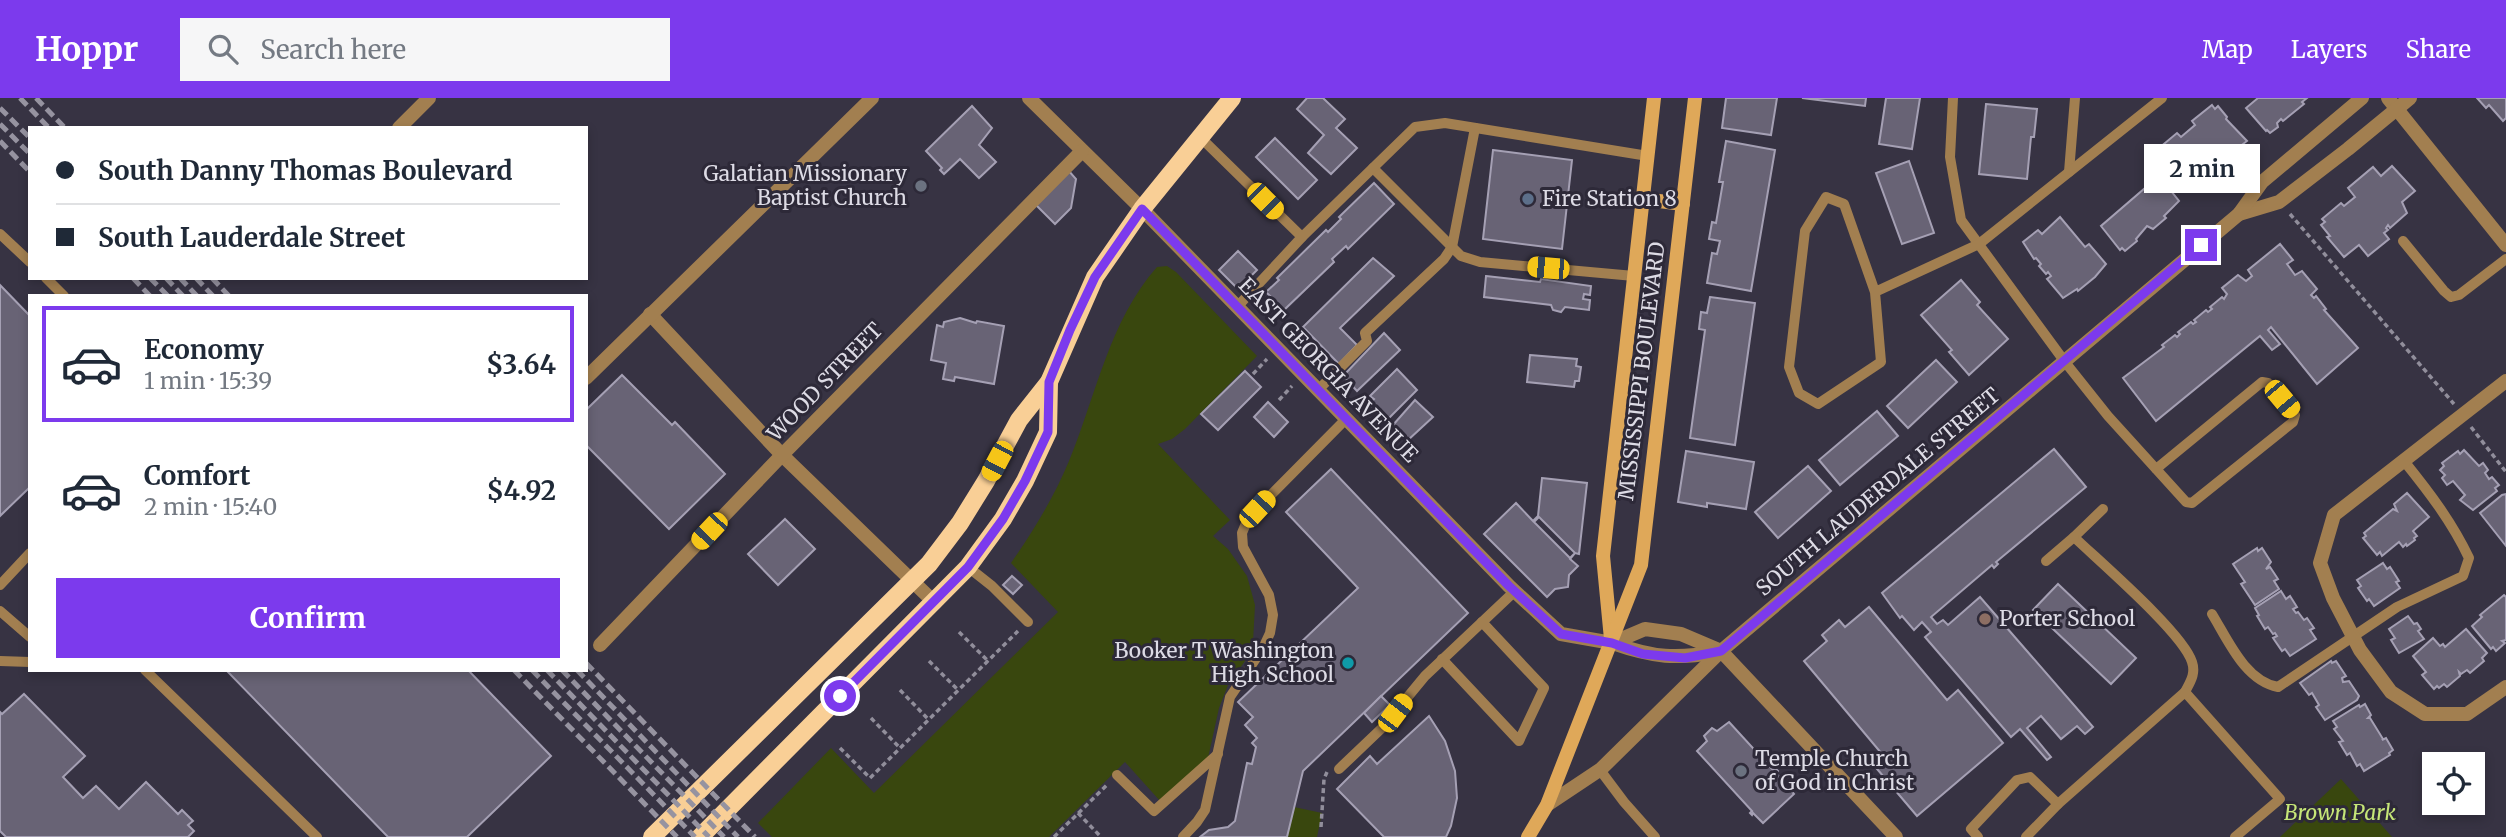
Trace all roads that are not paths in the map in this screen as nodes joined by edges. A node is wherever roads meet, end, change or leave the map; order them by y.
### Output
1 (429, 98) edge
2 (872, 98) edge
3 (1029, 98) edge
4 (1232, 98) edge
5 (1654, 98) edge
6 (1695, 98) edge
7 (1953, 98) edge
8 (2076, 98) edge
9 (2162, 98) edge
10 (2362, 98) edge
11 (2410, 98) edge
12 (2392, 103) edge
13 (401, 126) edge
14 (1475, 128) junction
15 (1200, 137) junction
16 (1082, 152) junction
17 (1647, 156) junction
18 (1373, 168) junction
19 (2069, 172) junction
20 (1643, 199) junction
21 (1683, 204) junction
22 (1142, 209) junction
23 (2239, 214) junction
24 (0, 234) edge
25 (1302, 237) junction
26 (2403, 241) dead end
27 (1979, 244) junction
28 (2506, 246) edge
29 (1452, 247) junction
30 (2506, 259) edge
31 (28, 260) edge
32 (1634, 276) junction
33 (48, 280) edge
34 (1875, 292) junction
35 (62, 294) edge
36 (1237, 307) junction
37 (650, 314) junction
38 (2065, 362) junction
39 (588, 375) edge
40 (2506, 381) edge
41 (1049, 382) junction
42 (1318, 390) junction
43 (1346, 419) junction
44 (782, 455) junction
45 (2404, 461) junction
46 (2156, 469) junction
47 (2103, 509) dead end
48 (2074, 537) junction
49 (28, 555) edge
50 (2046, 561) dead end
51 (968, 567) junction
52 (912, 582) junction
53 (0, 585) edge
54 (1515, 591) junction
55 (934, 603) junction
56 (0, 611) edge
57 (2212, 614) dead end
58 (1027, 622) road end
59 (1482, 622) junction
60 (28, 635) edge
61 (2354, 638) junction
62 (1612, 643) junction
63 (600, 645) dead end
64 (1721, 651) junction
65 (1443, 659) junction
66 (0, 661) edge
67 (28, 662) edge
68 (147, 672) edge
69 (2506, 687) edge
70 (2185, 692) junction
71 (1218, 754) junction
72 (1339, 769) road end
73 (1600, 770) junction
74 (1116, 775) road end
75 (2058, 804) junction
76 (1547, 805) junction
77 (317, 837) edge
78 (652, 837) edge
79 (700, 837) edge
80 (1183, 837) edge
81 (1528, 837) edge
82 (1655, 837) edge
83 (1896, 837) edge
84 (1978, 837) edge
85 (2026, 837) edge
86 (2235, 837) edge

1 - 13 street
2 - 37 street
3 - 16 street, EAST GEORGIA AVENUE
4 - 15 main road
5 - 17 main road, MISSISSIPPI BOULEVARD
6 - 21 main road, MISSISSIPPI BOULEVARD
7 - 27 lane
8 - 19 lane
9 - 19 lane
10 - 23 street, SOUTH LAUDERDALE STREET
11 - 12 street, SOUTH LAUDERDALE STREET
12 - 23 street, SOUTH LAUDERDALE STREET
12 - 28 street
14 - 17 lane
14 - 18 lane
14 - 29 lane
15 - 22 main road
15 - 25 lane
16 - 22 street, EAST GEORGIA AVENUE
16 - 44 street, WOOD STREET
17 - 20 main road, MISSISSIPPI BOULEVARD
18 - 25 lane
18 - 29 lane
19 - 27 lane
20 - 21 main road
20 - 32 main road, MISSISSIPPI BOULEVARD
21 - 62 main road, MISSISSIPPI BOULEVARD
22 - 36 street, EAST GEORGIA AVENUE
22 - 41 main road
23 - 38 street, SOUTH LAUDERDALE STREET
24 - 31 lane
25 - 36 lane
26 - 30 lane
27 - 34 lane
27 - 38 lane
29 - 32 lane
29 - 42 lane
32 - 62 main road, MISSISSIPPI BOULEVARD
33 - 35 lane
34 - 34 lane
36 - 42 street, EAST GEORGIA AVENUE
37 - 39 street
37 - 44 street
38 - 46 lane
38 - 64 street, SOUTH LAUDERDALE STREET
40 - 45 street
41 - 51 main road
41 - 52 main road
42 - 43 street, EAST GEORGIA AVENUE
43 - 54 street, EAST GEORGIA AVENUE
43 - 71 lane
44 - 52 street
44 - 63 street, WOOD STREET
45 - 61 street
45 - 61 lane
46 - 46 lane
47 - 48 lane
48 - 50 lane
48 - 70 lane
49 - 53 lane
51 - 55 main road
51 - 58 lane
52 - 55 street
52 - 78 main road
54 - 59 lane
54 - 62 street, EAST GEORGIA AVENUE
55 - 79 main road
56 - 60 lane
57 - 61 lane
59 - 65 lane
59 - 65 lane
61 - 69 street
62 - 64 street, EAST GEORGIA AVENUE
62 - 64 street
62 - 76 main road, MISSISSIPPI BOULEVARD
64 - 73 street, SOUTH LAUDERDALE STREET
64 - 83 street
65 - 72 lane
66 - 67 lane
68 - 77 lane
70 - 75 lane
70 - 86 lane
71 - 74 lane
71 - 80 lane
73 - 76 street, SOUTH LAUDERDALE STREET
73 - 82 lane
75 - 84 lane
75 - 85 lane
76 - 81 main road, MISSISSIPPI BOULEVARD

